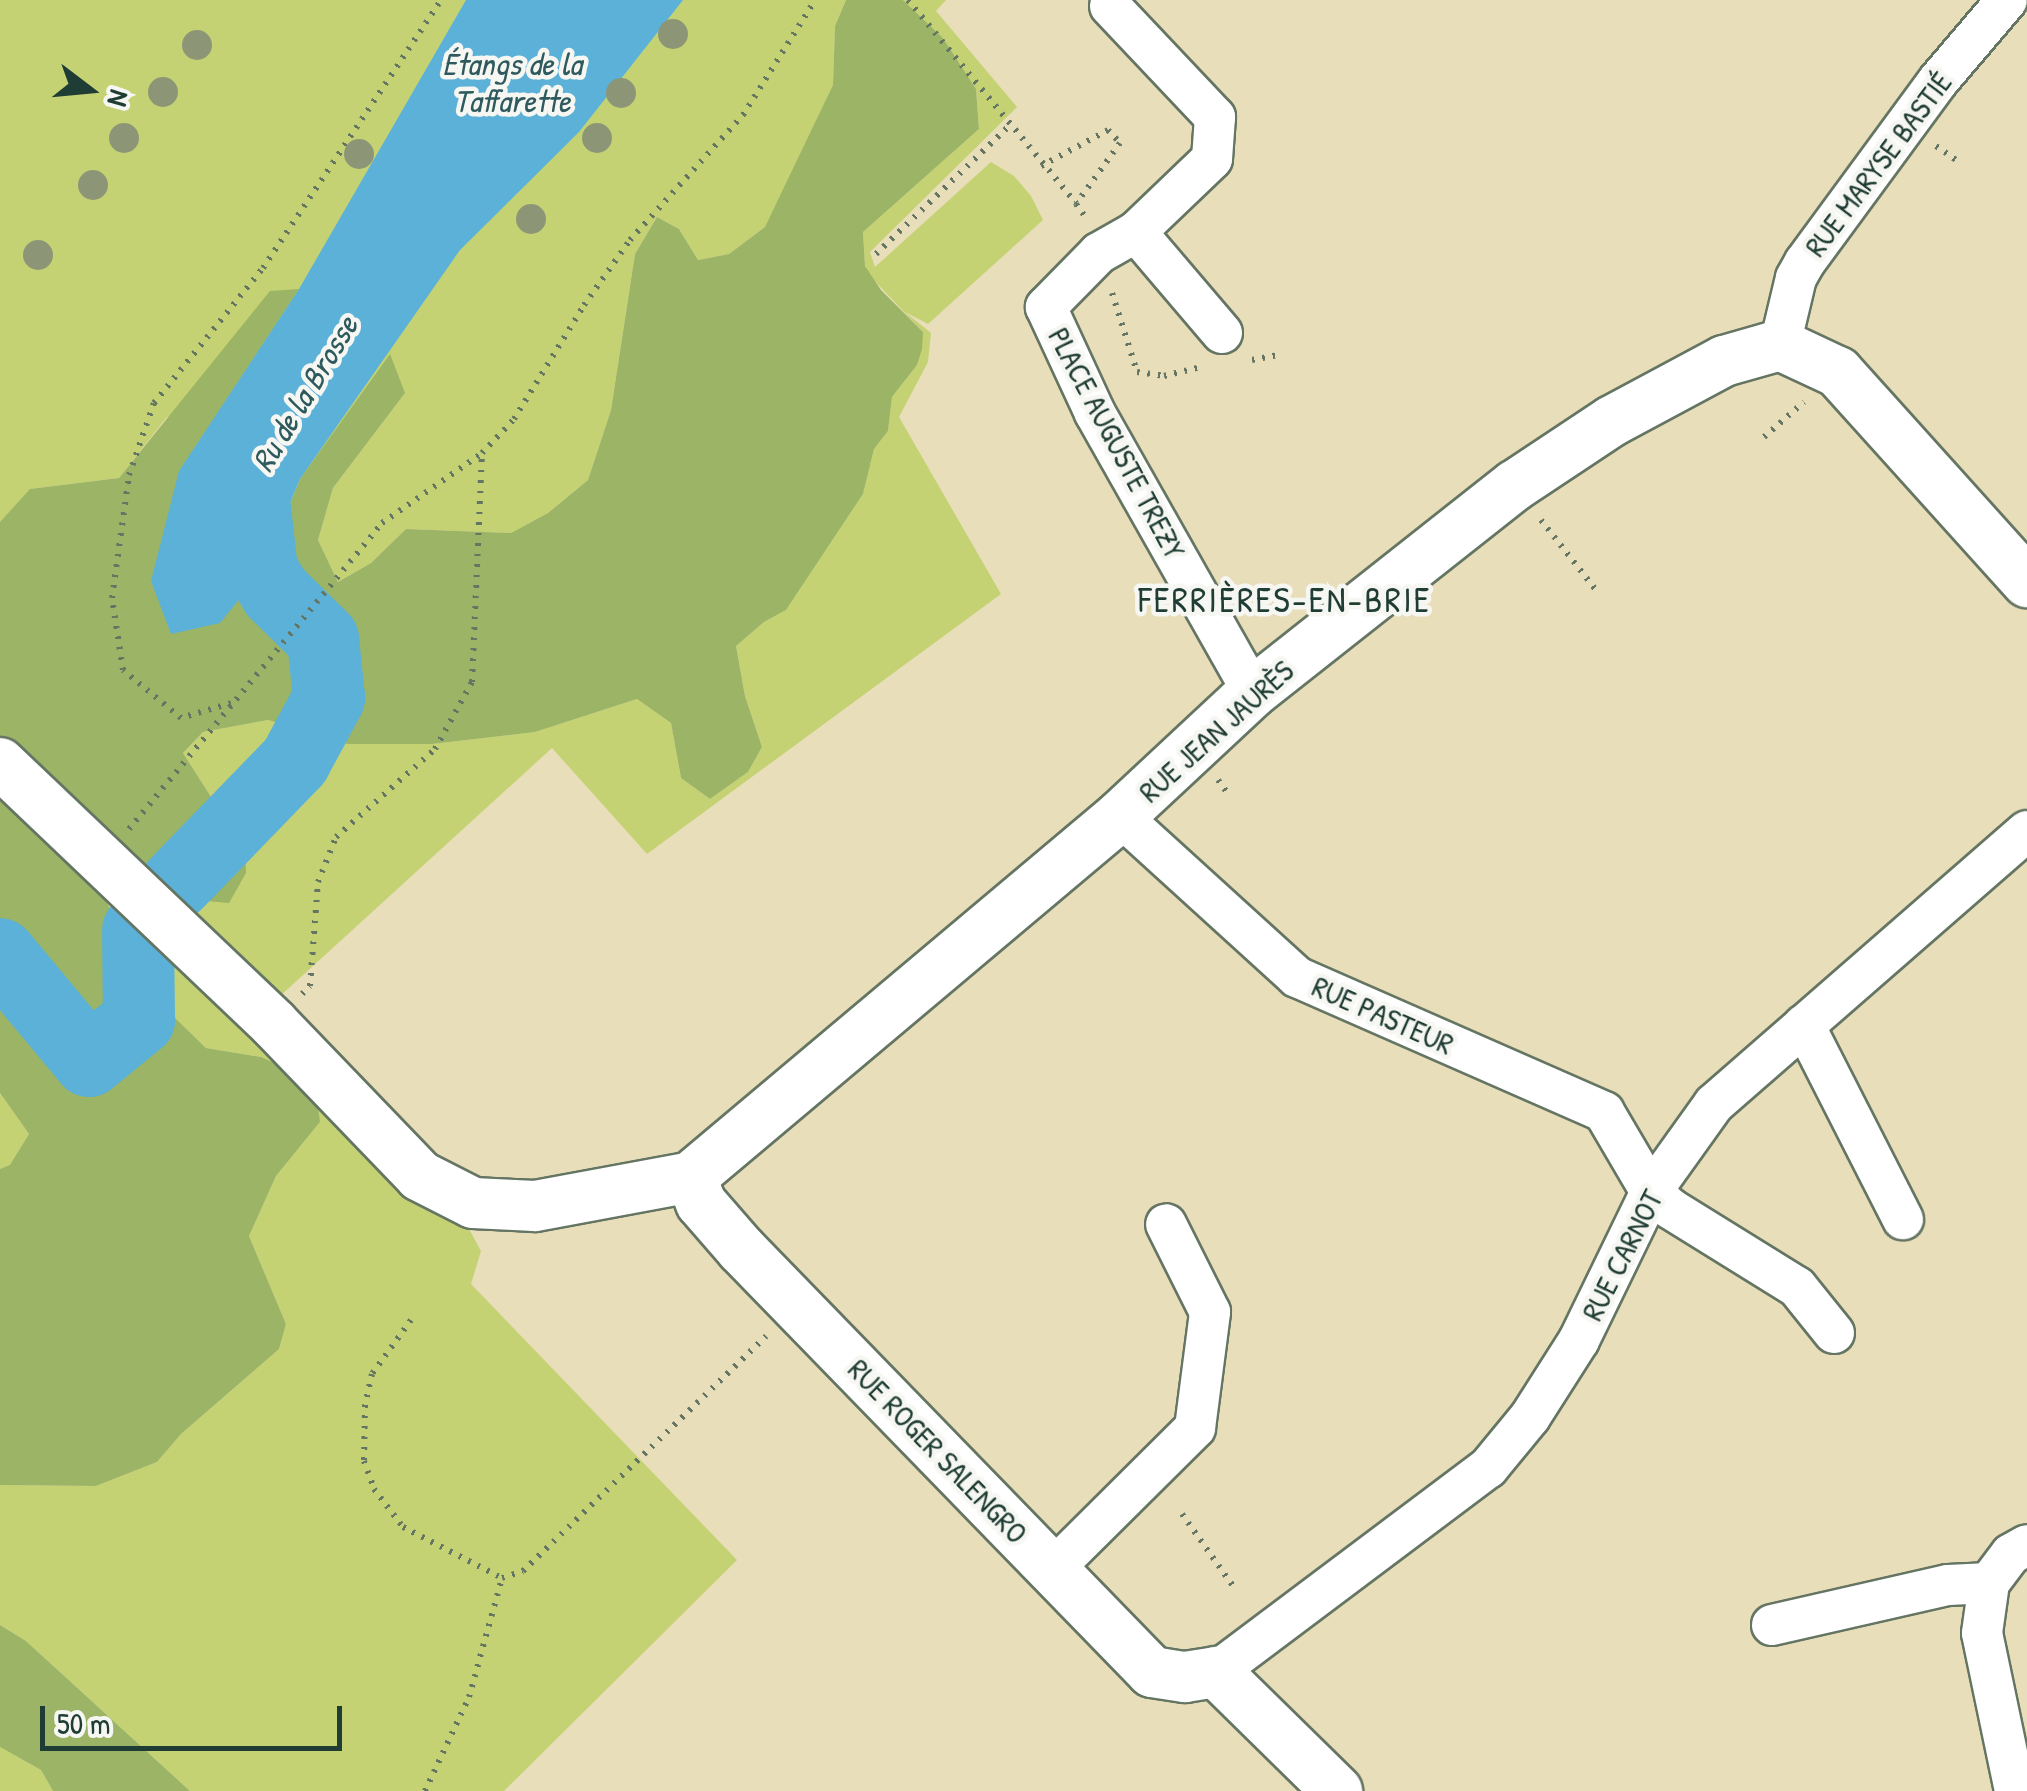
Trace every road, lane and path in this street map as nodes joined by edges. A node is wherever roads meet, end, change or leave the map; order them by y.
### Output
1 (441, 0) edge
2 (814, 0) edge
3 (908, 0) edge
4 (2007, 0) edge
5 (1110, 6) dead end
6 (1009, 126) junction
7 (1926, 139) dead end
8 (1959, 162) dead end
9 (1041, 166) junction
10 (1076, 204) junction
11 (1082, 212) dead end
12 (1136, 232) junction
13 (1099, 253) junction
14 (876, 254) dead end
15 (1780, 345) junction
16 (1220, 349) joint
17 (482, 453) junction
18 (1514, 486) junction
19 (2027, 582) edge
20 (1599, 594) dead end
21 (1253, 692) junction
22 (232, 704) junction
23 (0, 763) edge
24 (1120, 816) junction
25 (2027, 831) edge
26 (104, 860) junction
27 (273, 1023) junction
28 (1804, 1025) junction
29 (691, 1176) junction
30 (1651, 1192) junction
31 (1903, 1219) dead end
32 (1166, 1224) dead end
33 (411, 1320) dead end
34 (774, 1328) dead end
35 (1834, 1333) dead end
36 (1182, 1514) dead end
37 (2027, 1546) edge
38 (1053, 1569) junction
39 (502, 1578) junction
40 (1990, 1582) junction
41 (1233, 1586) dead end
42 (1772, 1625) dead end
43 (1216, 1672) junction
44 (426, 1791) edge
45 (1337, 1791) edge
46 (2015, 1791) edge

1 - 22 path
2 - 17 path
3 - 6 path
4 - 15 street, RUE MARYSE BASTIÉ
5 - 12 street, PLACE AUGUSTE TREZY
6 - 9 path
6 - 14 path
7 - 8 path
9 - 10 path
9 - 10 path
10 - 11 path
12 - 13 street, PLACE AUGUSTE TREZY
12 - 16 street
13 - 16 path
13 - 21 street, PLACE AUGUSTE TREZY
15 - 18 main road, RUE JEAN JAURÈS
15 - 19 main road
17 - 22 path
17 - 27 path
18 - 20 path
18 - 21 main road, RUE JEAN JAURÈS
21 - 24 main road, RUE JEAN JAURÈS
22 - 26 path
23 - 26 main road
24 - 29 main road, RUE JEAN JAURÈS
24 - 30 street, RUE PASTEUR
25 - 28 street, RUE CARNOT
26 - 27 main road
27 - 29 main road
28 - 30 street, RUE CARNOT
28 - 31 street
29 - 38 main road, RUE ROGER SALENGRO
30 - 35 street
30 - 43 street, RUE CARNOT
32 - 38 street
33 - 39 path
34 - 39 path
36 - 41 path
37 - 40 street
38 - 43 main road, RUE ROGER SALENGRO
39 - 44 path
40 - 42 street
40 - 46 street
43 - 45 main road

